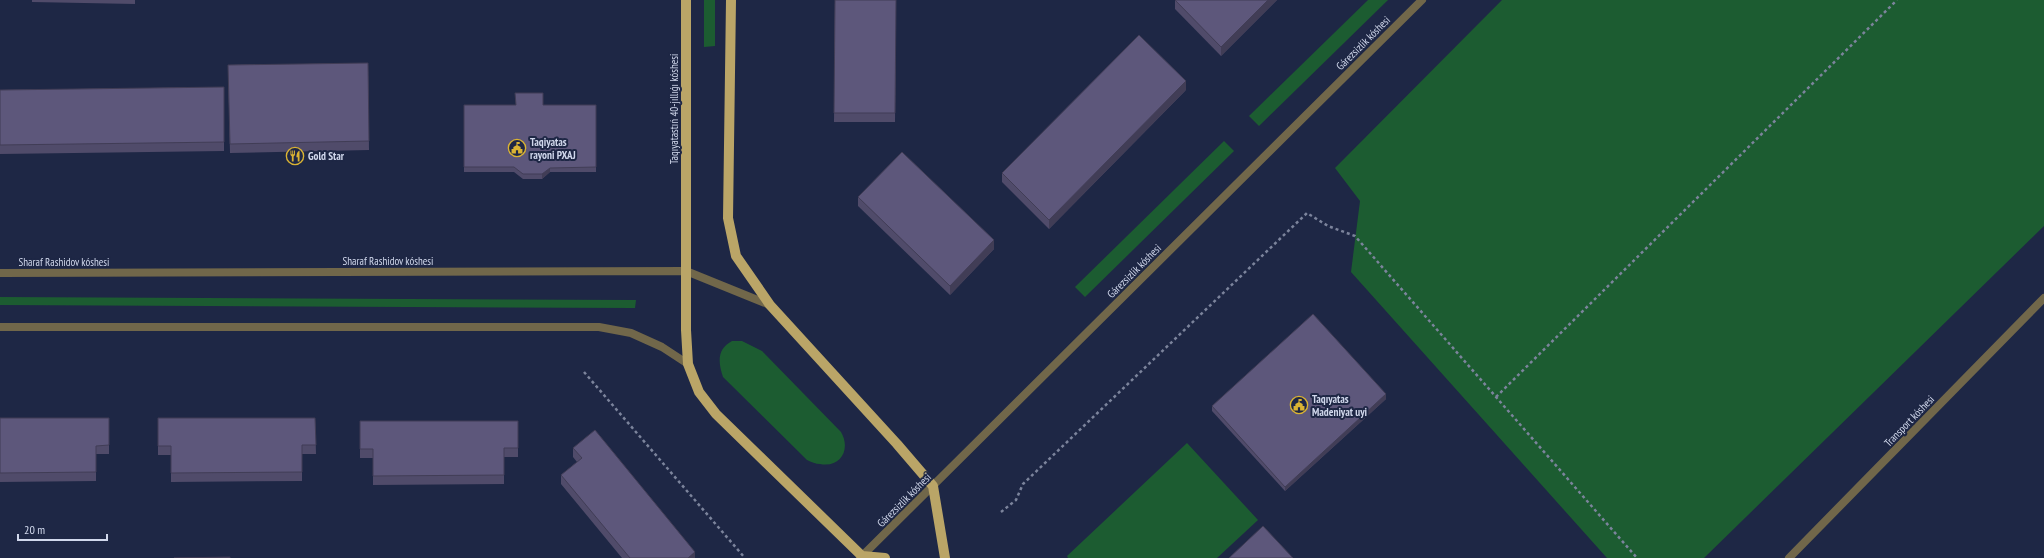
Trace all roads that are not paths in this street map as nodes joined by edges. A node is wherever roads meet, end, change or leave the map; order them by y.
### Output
1 (686, 0) edge
2 (731, 0) edge
3 (1422, 0) edge
4 (686, 271) junction
5 (0, 274) edge
6 (2044, 298) edge
7 (770, 305) junction
8 (0, 327) edge
9 (688, 364) junction
10 (933, 486) junction
11 (861, 557) edge
12 (885, 558) edge
13 (945, 558) edge
14 (1790, 558) edge

1 - 4 main road, Taqıyatastıń 40-jıllıǵı kóshesi
2 - 7 main road
3 - 10 street, Gárezsizlik kóshesi
4 - 5 street, Sharaf Rashidov kóshesi
4 - 7 street, Sharaf Rashidov kóshesi
4 - 9 main road, Taqıyatastıń 40-jıllıǵı kóshesi
6 - 14 street, Transport kóshesi
7 - 10 main road
8 - 9 street
9 - 11 main road, Taqıyatastıń 40-jıllıǵı kóshesi
10 - 11 street, Gárezsizlik kóshesi
10 - 13 main road
11 - 12 main road

